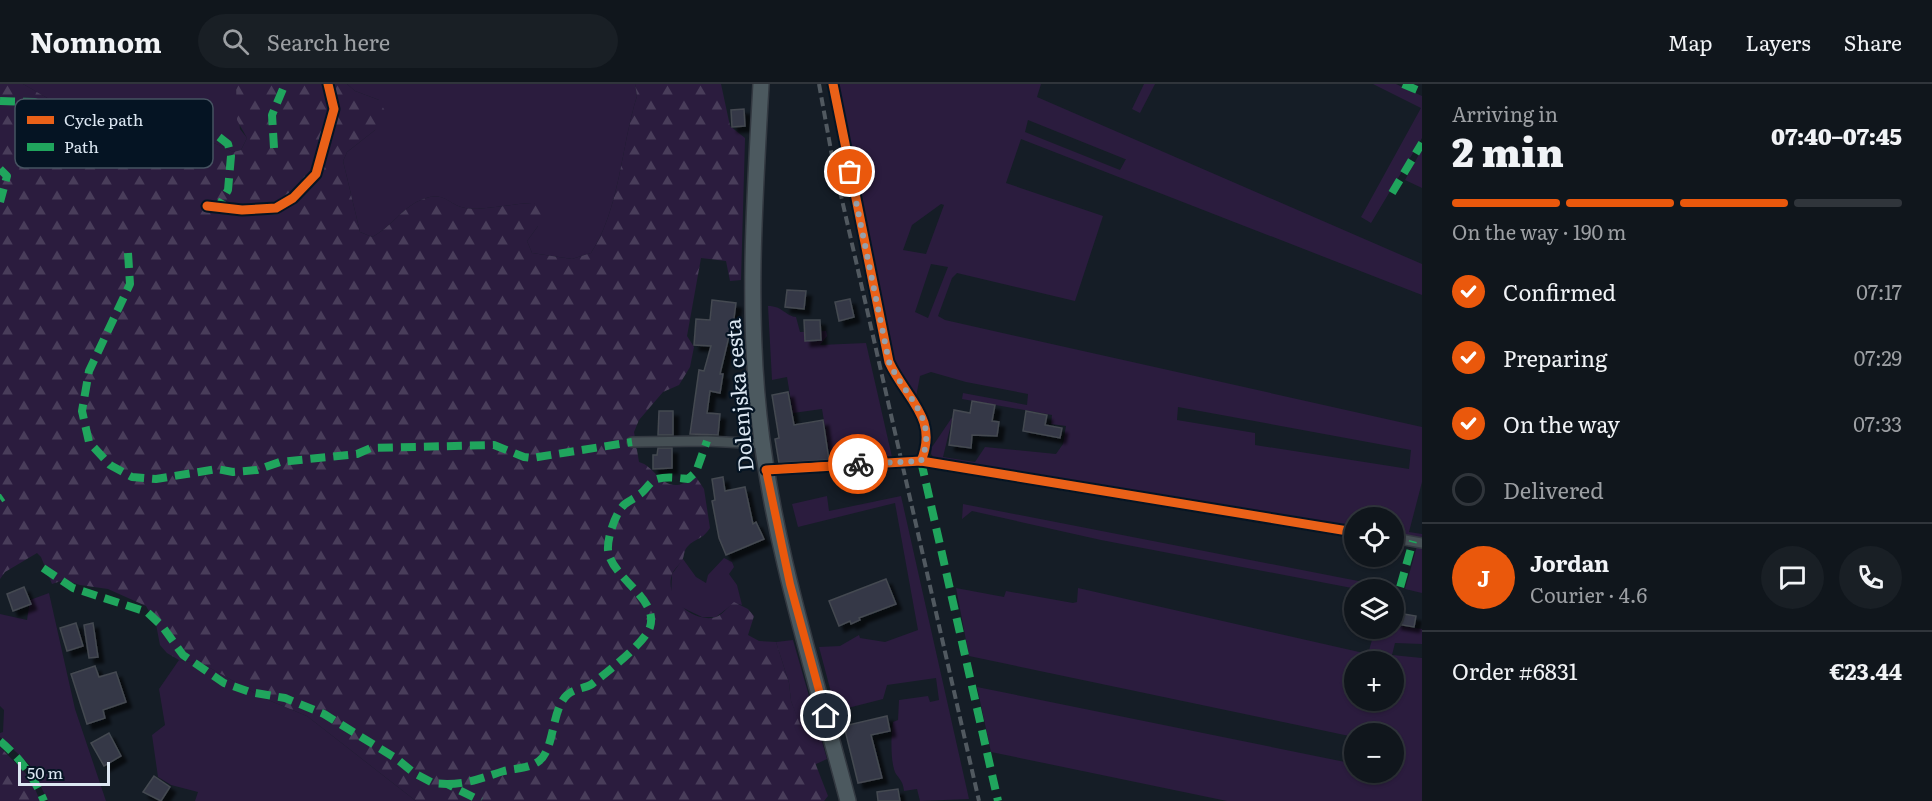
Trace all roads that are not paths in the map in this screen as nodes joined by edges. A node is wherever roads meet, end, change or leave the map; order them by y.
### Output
1 (328, 84) edge
2 (761, 84) edge
3 (833, 84) edge
4 (207, 206) dead end
5 (632, 442) dead end
6 (763, 444) junction
7 (921, 461) junction
8 (766, 470) junction
9 (1344, 530) edge
10 (1404, 540) edge
11 (1422, 543) edge
12 (848, 801) edge

1 - 4 street
2 - 6 main road, Dolenjska cesta
3 - 7 street
5 - 6 street
6 - 8 main road, Dolenjska cesta
7 - 8 street
7 - 9 street
8 - 12 main road, Dolenjska cesta
10 - 11 street

